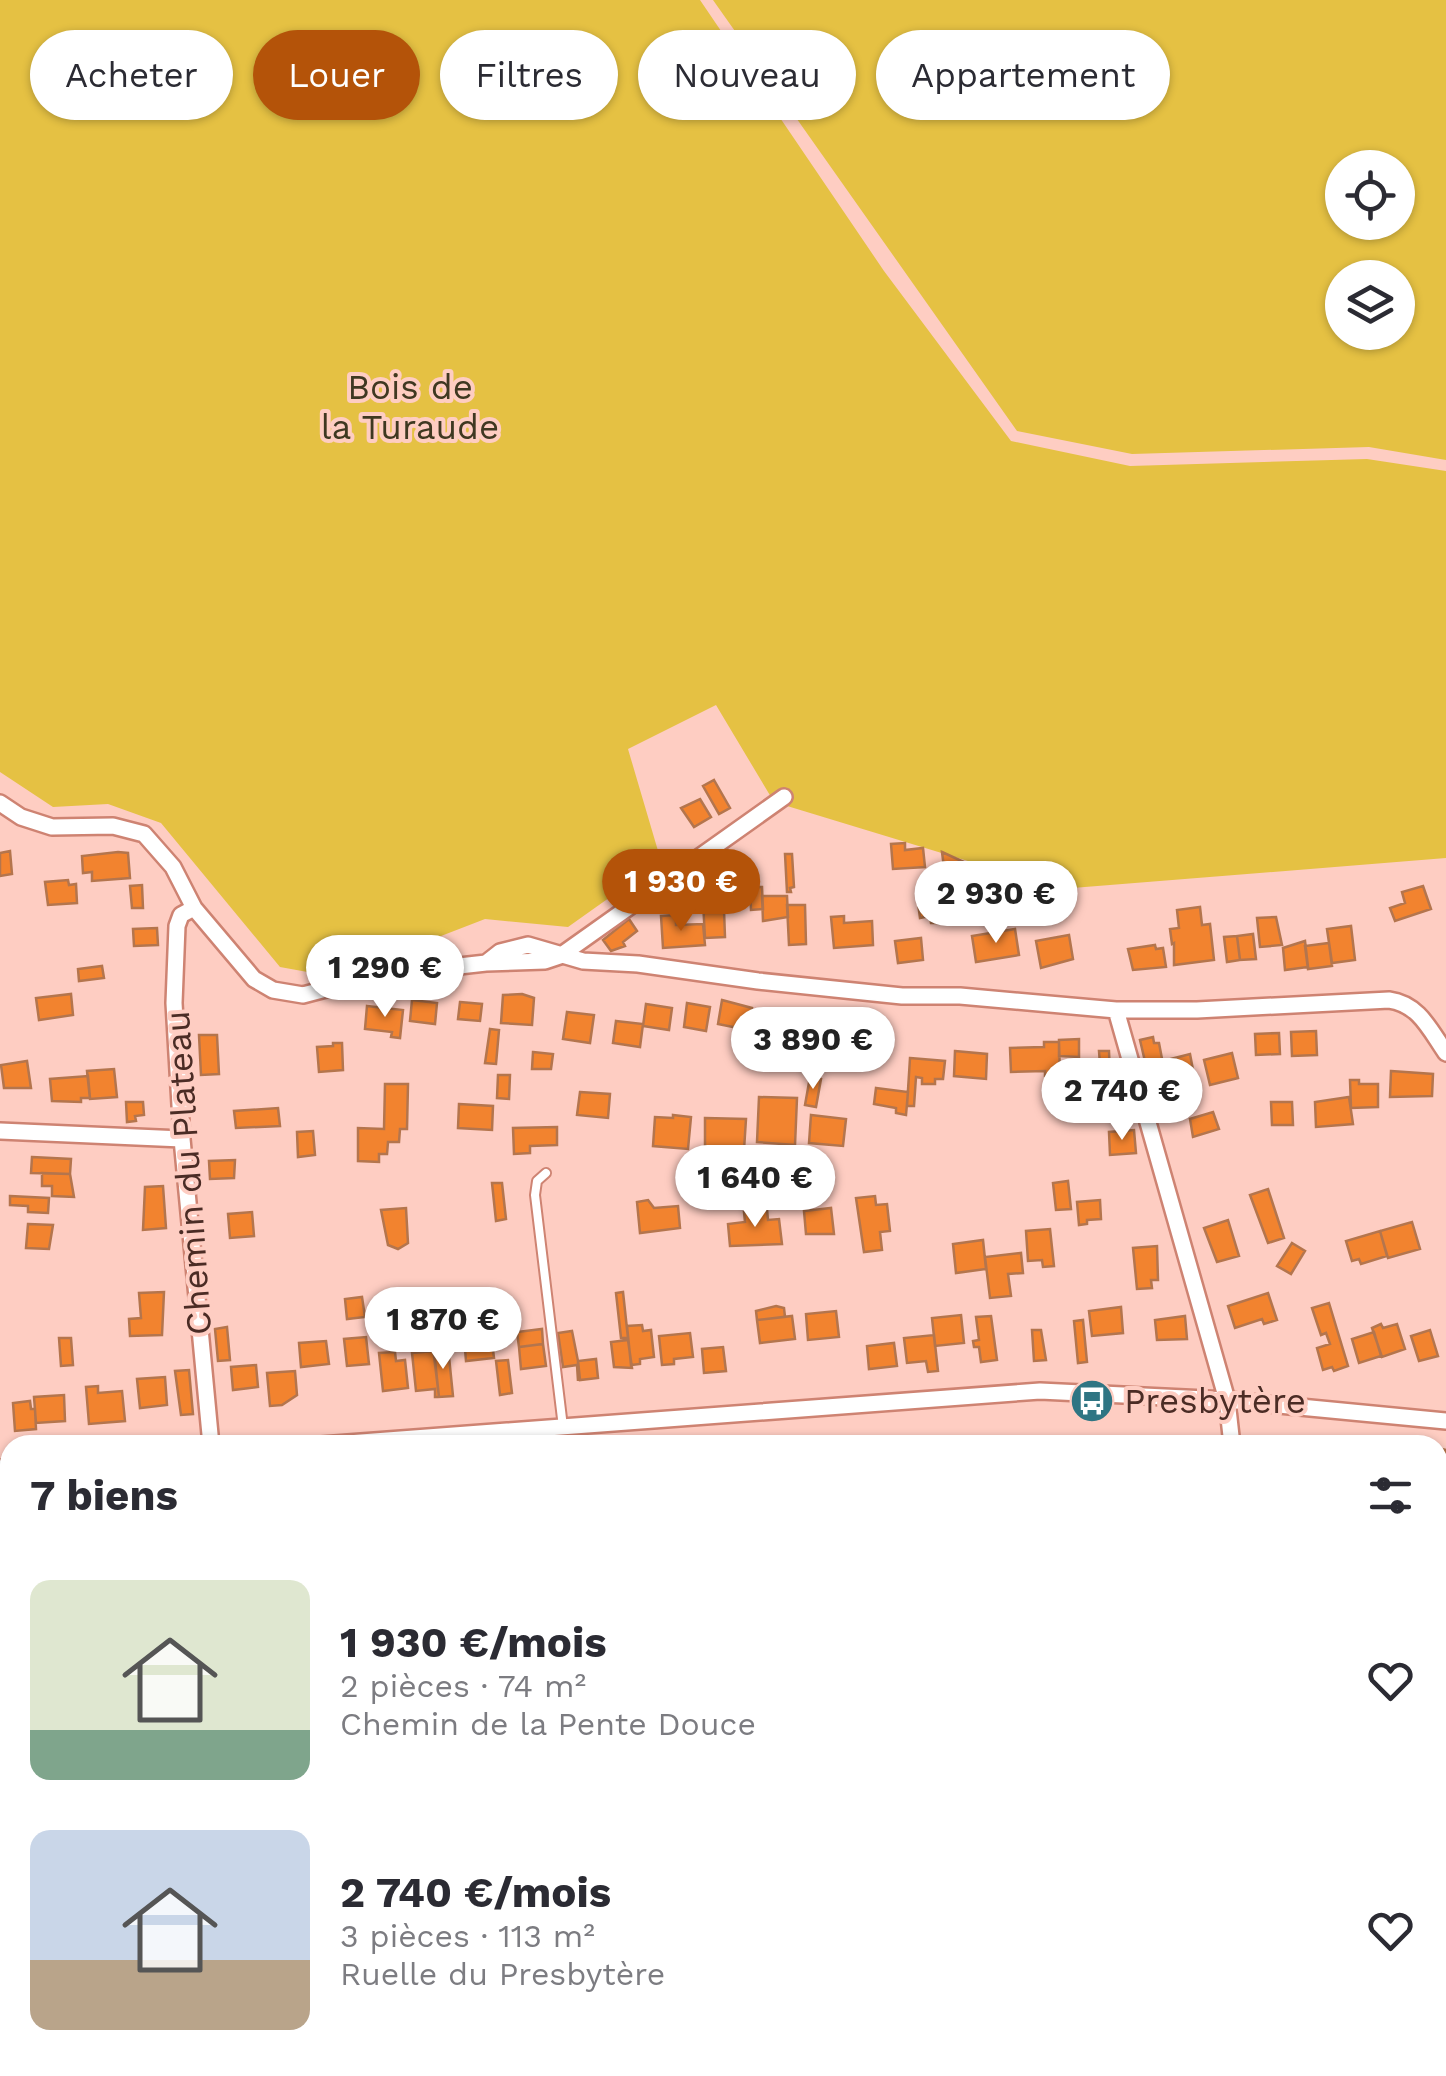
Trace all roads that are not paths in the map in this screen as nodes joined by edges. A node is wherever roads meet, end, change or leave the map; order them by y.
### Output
1 (784, 797) dead end
2 (0, 803) edge
3 (194, 908) junction
4 (560, 956) junction
5 (1116, 1010) junction
6 (1446, 1053) edge
7 (0, 1131) edge
8 (182, 1139) junction
9 (546, 1173) dead end
10 (1227, 1400) junction
11 (1446, 1420) edge
12 (563, 1426) junction
13 (209, 1435) edge
14 (453, 1435) edge
15 (1231, 1435) edge

1 - 4 street
2 - 3 street
3 - 4 street
3 - 8 street, Chemin du Plateau
4 - 5 street
5 - 6 street
5 - 10 street
7 - 8 street
8 - 13 street, Chemin du Plateau
9 - 12 lane
10 - 11 street
10 - 12 street
10 - 15 street
12 - 14 street

